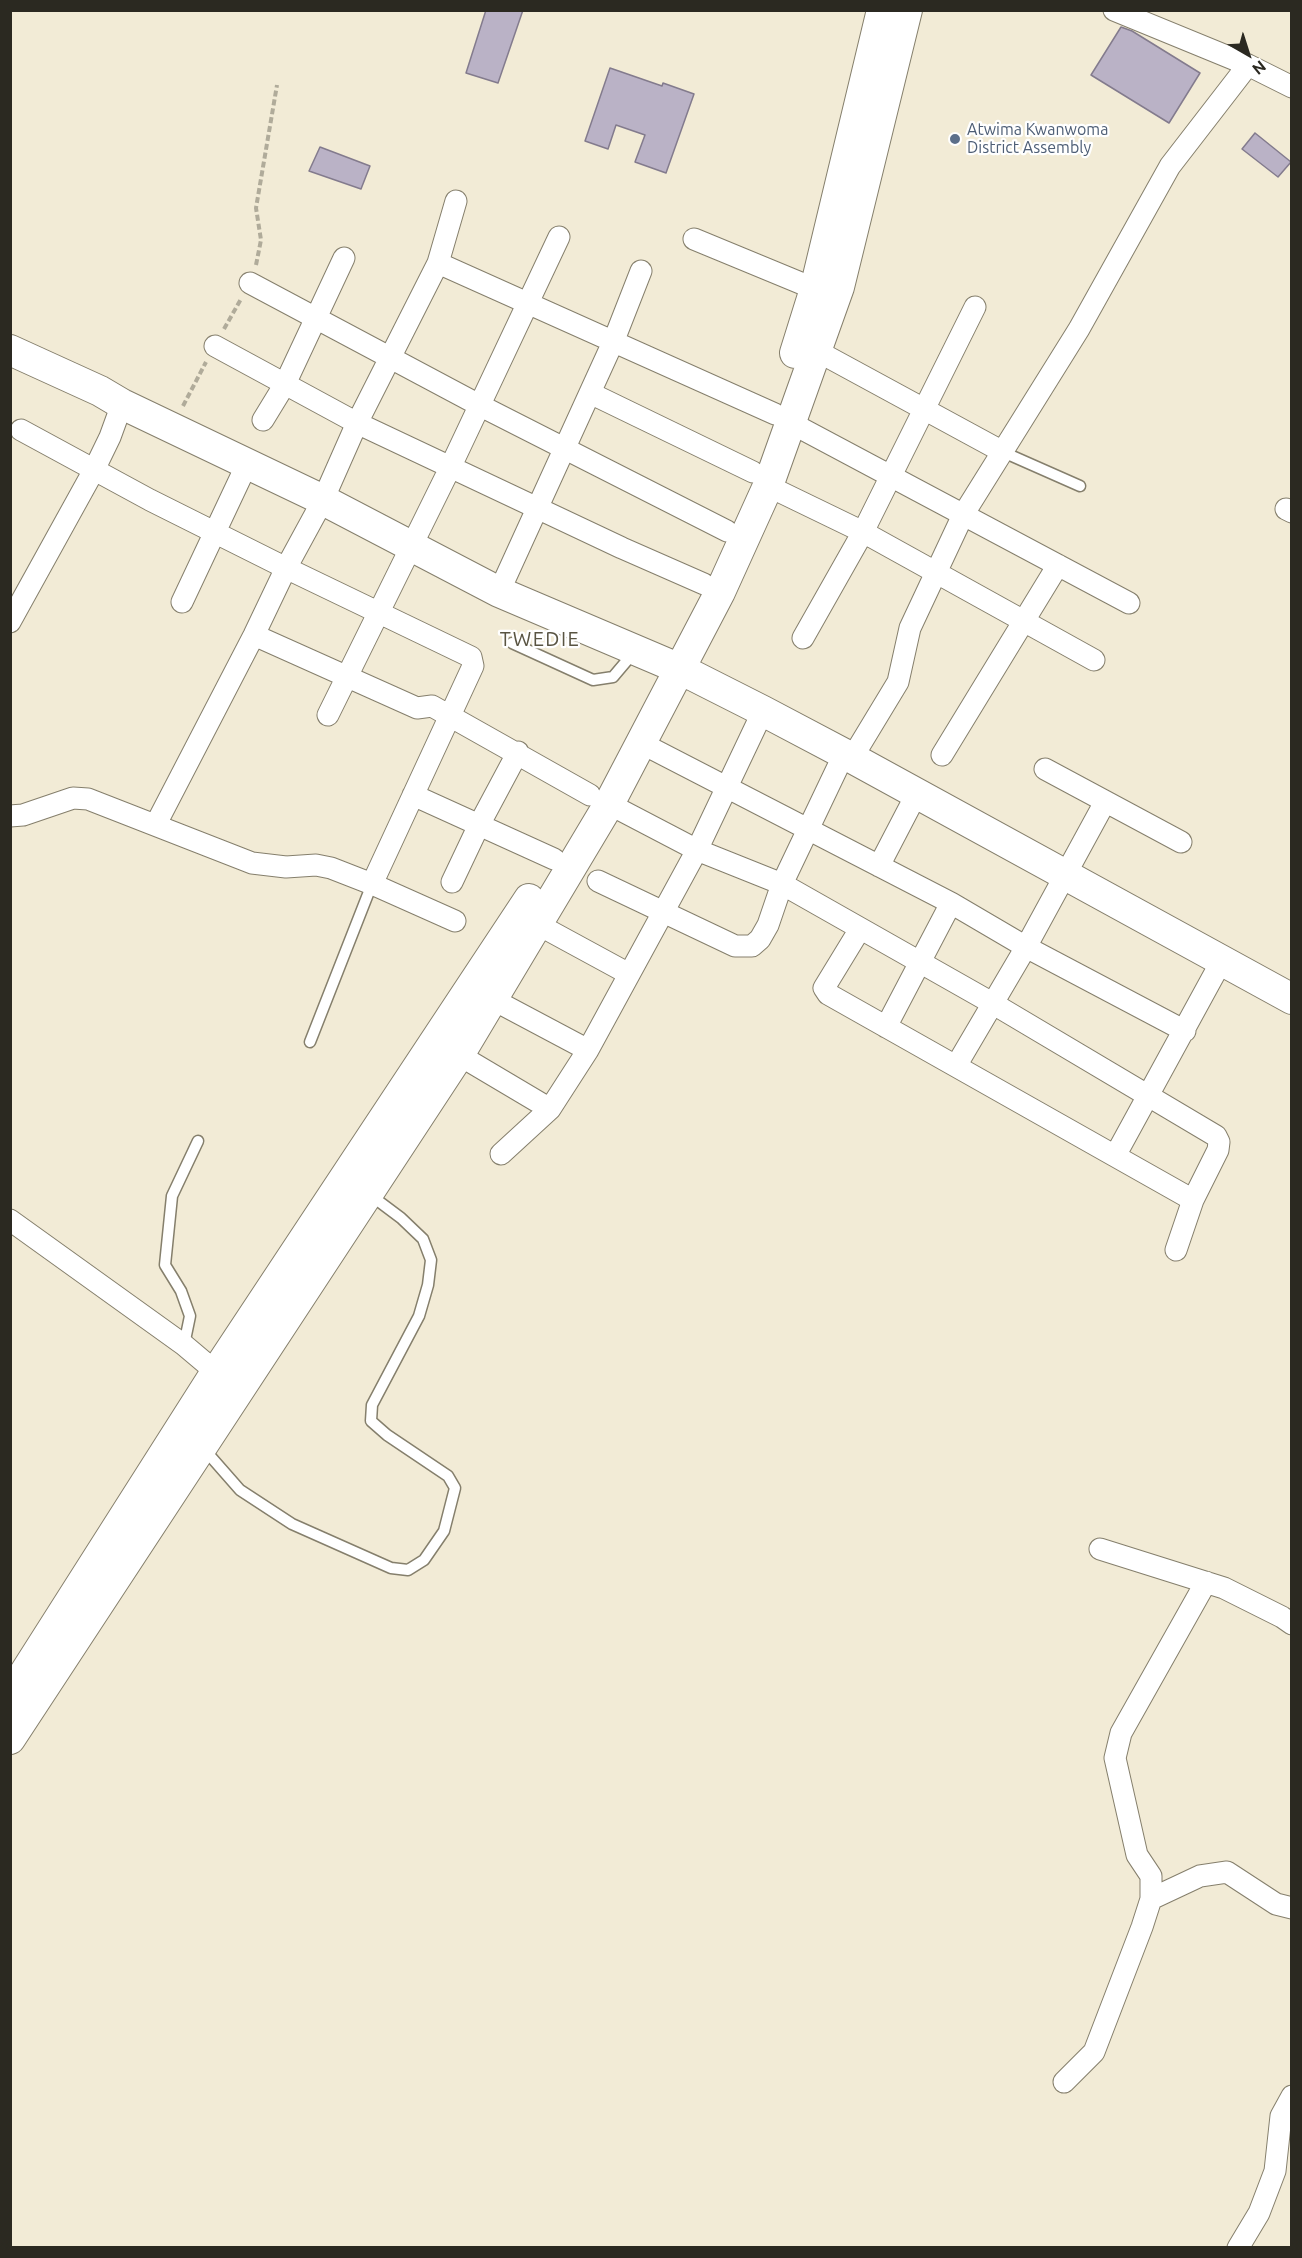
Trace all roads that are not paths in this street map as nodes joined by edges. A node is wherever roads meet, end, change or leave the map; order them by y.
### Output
1 (882, 10) edge
2 (907, 10) edge
3 (1127, 13) edge
4 (1248, 65) junction
5 (1292, 87) edge
6 (456, 201) dead end
7 (559, 237) dead end
8 (694, 239) dead end
9 (344, 258) dead end
10 (438, 263) junction
11 (641, 271) dead end
12 (250, 282) road end
13 (815, 289) junction
14 (529, 302) junction
15 (975, 307) dead end
16 (316, 318) junction
17 (614, 340) junction
18 (215, 346) road end
19 (10, 350) edge
20 (817, 351) junction
21 (391, 358) junction
22 (285, 384) junction
23 (590, 393) junction
24 (122, 404) junction
25 (479, 405) junction
26 (925, 410) junction
27 (783, 418) junction
28 (263, 420) dead end
29 (357, 423) junction
30 (21, 430) dead end
31 (564, 449) junction
32 (1003, 452) junction
33 (247, 464) junction
34 (450, 468) junction
35 (94, 470) junction
36 (891, 475) junction
37 (760, 479) junction
38 (1080, 486) dead end
39 (323, 500) junction
40 (537, 507) junction
41 (963, 515) junction
42 (727, 531) junction
43 (216, 532) junction
44 (863, 532) junction
45 (412, 545) junction
46 (1058, 565) junction
47 (286, 568) junction
48 (935, 571) junction
49 (704, 584) junction
50 (500, 592) junction
51 (182, 602) dead end
52 (1129, 603) dead end
53 (379, 612) junction
54 (1024, 620) junction
55 (10, 622) edge
56 (254, 635) junction
57 (803, 638) dead end
58 (512, 643) dead end
59 (635, 651) junction
60 (1094, 660) dead end
61 (672, 666) junction
62 (346, 676) junction
63 (763, 711) junction
64 (328, 715) dead end
65 (451, 715) junction
66 (641, 743) junction
67 (518, 752) junction
68 (942, 754) dead end
69 (848, 756) junction
70 (1045, 769) dead end
71 (727, 787) junction
72 (916, 793) junction
73 (413, 795) junction
74 (599, 799) junction
75 (1105, 802) junction
76 (10, 816) edge
77 (156, 824) junction
78 (479, 825) junction
79 (810, 829) junction
80 (1180, 842) dead end
81 (697, 850) junction
82 (555, 859) junction
83 (879, 866) junction
84 (1065, 875) junction
85 (598, 881) dead end
86 (452, 882) dead end
87 (372, 884) junction
88 (782, 884) junction
89 (951, 903) junction
90 (663, 911) junction
91 (455, 921) dead end
92 (537, 924) junction
93 (860, 929) junction
94 (1026, 947) junction
95 (920, 962) junction
96 (1221, 962) junction
97 (629, 974) junction
98 (492, 999) junction
99 (1292, 999) edge
100 (993, 1003) junction
101 (886, 1027) junction
102 (1185, 1032) junction
103 (310, 1042) dead end
104 (588, 1050) junction
105 (459, 1055) junction
106 (956, 1066) junction
107 (1148, 1096) junction
108 (550, 1109) junction
109 (198, 1141) dead end
110 (501, 1154) dead end
111 (1115, 1156) junction
112 (368, 1193) junction
113 (1192, 1200) junction
114 (10, 1220) edge
115 (1176, 1250) dead end
116 (184, 1345) junction
117 (216, 1372) junction
118 (202, 1447) junction
119 (1100, 1549) dead end
120 (1206, 1582) junction
121 (1292, 1624) edge
122 (10, 1696) edge
123 (10, 1739) edge
124 (1151, 1899) junction
125 (1292, 1908) edge
126 (1064, 2082) dead end
127 (1292, 2096) edge
128 (1238, 2247) edge

1 - 13 street
2 - 20 street
3 - 4 street
4 - 5 street
4 - 32 street
6 - 10 street
7 - 14 street
8 - 13 street
9 - 16 street
10 - 14 street
10 - 21 street
11 - 17 street
12 - 16 street
13 - 27 street
14 - 17 street
14 - 25 street
15 - 26 street
16 - 21 street
16 - 22 street
17 - 23 street
17 - 27 street
18 - 22 street
19 - 24 street
20 - 26 street
20 - 27 street
21 - 25 street
21 - 29 street
22 - 28 street
22 - 29 street
23 - 31 street
23 - 37 street
24 - 33 street
24 - 35 street
25 - 31 street
25 - 34 street
26 - 32 street
26 - 36 street
27 - 36 street
27 - 37 street
29 - 34 street
29 - 39 street
30 - 35 street
31 - 40 street
31 - 42 street
32 - 38 lane
32 - 41 street
33 - 39 street
33 - 43 street
34 - 40 street
34 - 45 street
35 - 43 street
35 - 55 street
36 - 41 street
36 - 44 street
37 - 42 street
37 - 44 street
37 - 61 street
39 - 45 street
39 - 47 street
40 - 49 street
40 - 50 street
41 - 46 street
41 - 48 street
42 - 49 street
43 - 47 street
43 - 51 street
44 - 48 street
44 - 57 street
45 - 50 street
45 - 53 street
46 - 52 street
46 - 54 street
47 - 53 street
47 - 56 street
48 - 54 street
48 - 69 street
49 - 61 street
50 - 59 street
53 - 62 street
53 - 65 street
54 - 60 street
54 - 68 street
56 - 62 street
56 - 77 street
58 - 59 lane
59 - 61 street
61 - 63 street
61 - 66 street
61 - 74 street
62 - 64 street
62 - 65 street
63 - 69 street
63 - 71 street
65 - 67 street
65 - 73 street
66 - 71 street
66 - 74 street
67 - 74 street
67 - 78 street
69 - 72 street
69 - 79 street
70 - 75 street
71 - 79 street
71 - 81 street
72 - 83 street
72 - 84 street
73 - 78 street
73 - 87 street
74 - 81 street
74 - 82 street
74 - 92 street
75 - 80 street
75 - 84 street
76 - 77 street
77 - 87 street
78 - 82 street
78 - 86 street
79 - 83 street
79 - 88 street
81 - 88 street
81 - 90 street
82 - 117 street
83 - 89 street
84 - 94 street
84 - 96 street
85 - 90 street
87 - 91 street
87 - 103 lane
88 - 90 street
88 - 93 street
89 - 94 street
89 - 95 street
90 - 97 street
92 - 97 street
92 - 98 street
93 - 95 street
93 - 101 street
94 - 100 street
94 - 102 street
95 - 100 street
95 - 101 street
96 - 99 street
96 - 102 street
97 - 104 street
98 - 104 street
98 - 105 street
100 - 106 street
100 - 107 street
101 - 106 street
102 - 107 street
104 - 108 street
105 - 108 street
105 - 112 street
106 - 111 street
107 - 111 street
107 - 113 street
108 - 110 street
109 - 116 lane
111 - 113 street
112 - 118 street
112 - 118 lane
113 - 115 street
114 - 116 street
116 - 117 street
117 - 122 street
118 - 123 street
119 - 120 street
120 - 121 street
120 - 124 street
124 - 125 street
124 - 126 street
127 - 128 street

